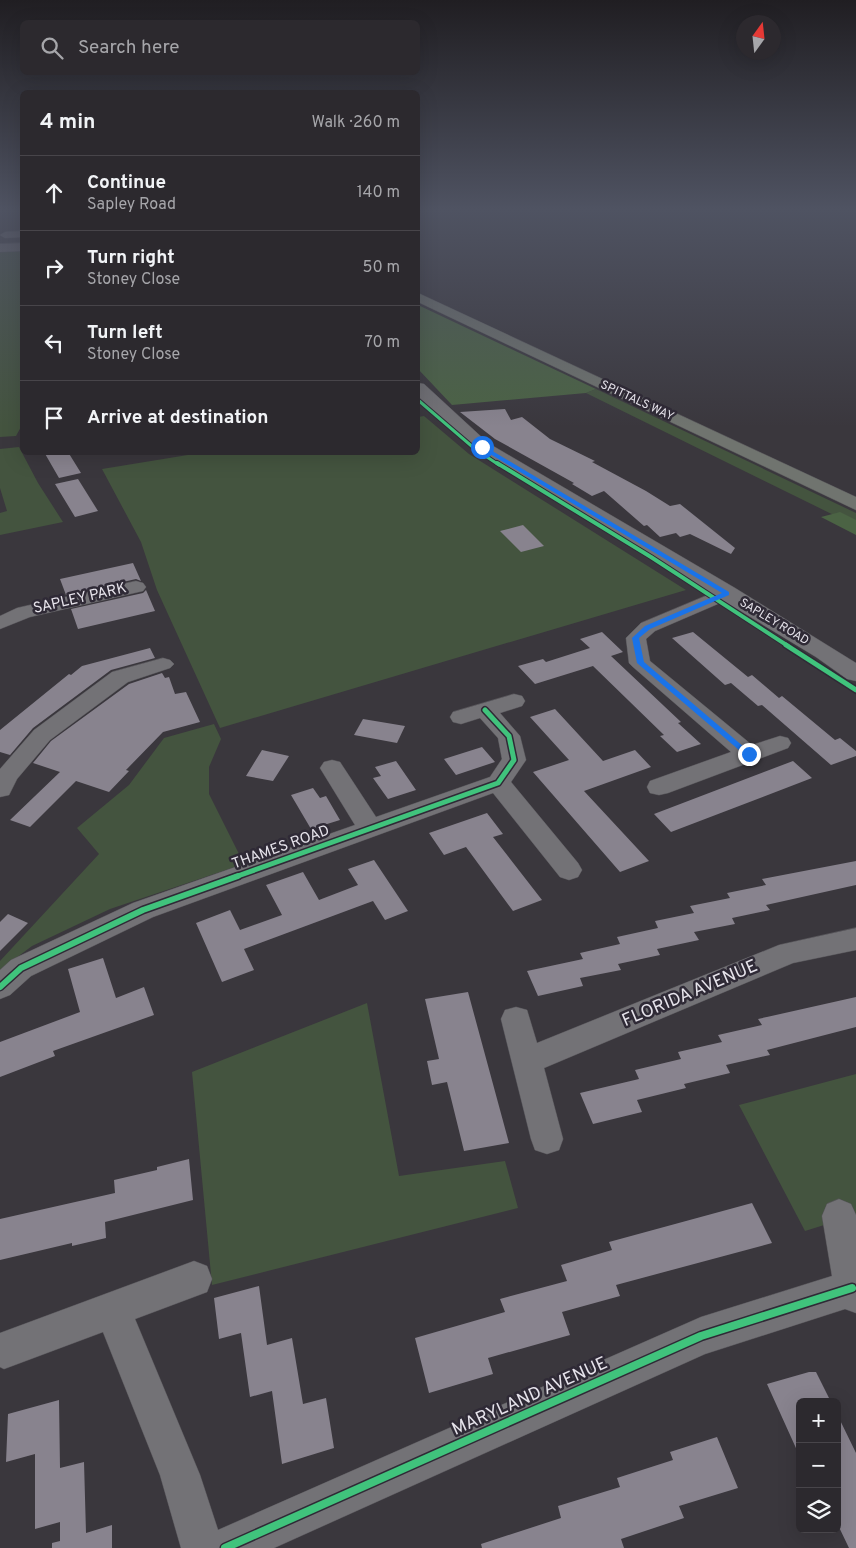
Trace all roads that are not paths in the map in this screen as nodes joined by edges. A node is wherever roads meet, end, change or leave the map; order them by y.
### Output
1 (420, 298) edge
2 (420, 390) edge
3 (856, 504) edge
4 (136, 587) dead end
5 (727, 593) junction
6 (17, 594) dead end
7 (24, 612) junction
8 (0, 624) edge
9 (163, 664) dead end
10 (856, 674) edge
11 (514, 701) dead end
12 (780, 743) dead end
13 (749, 754) junction
14 (332, 768) dead end
15 (498, 783) junction
16 (659, 787) dead end
17 (0, 788) edge
18 (370, 828) junction
19 (569, 870) dead end
20 (856, 939) edge
21 (0, 987) edge
22 (516, 1019) dead end
23 (528, 1061) junction
24 (547, 1139) dead end
25 (839, 1216) dead end
26 (194, 1279) dead end
27 (854, 1292) edge
28 (112, 1309) junction
29 (4, 1350) dead end
30 (202, 1548) edge
31 (224, 1548) edge

1 - 3 highway, SPITTALS WAY
2 - 5 street, SAPLEY ROAD
4 - 7 street, SAPLEY PARK
5 - 10 street, SAPLEY ROAD
5 - 13 street
6 - 7 street, SAPLEY PARK
7 - 8 street, SAPLEY PARK
9 - 17 street
11 - 15 street
12 - 13 street
13 - 16 street
14 - 18 street
15 - 18 street, THAMES ROAD
15 - 19 street
18 - 21 street, THAMES ROAD
20 - 23 street, FLORIDA AVENUE
22 - 23 street
23 - 24 street
25 - 27 street, MARYLAND AVENUE
26 - 28 street
27 - 31 street, MARYLAND AVENUE
28 - 29 street
28 - 30 street

